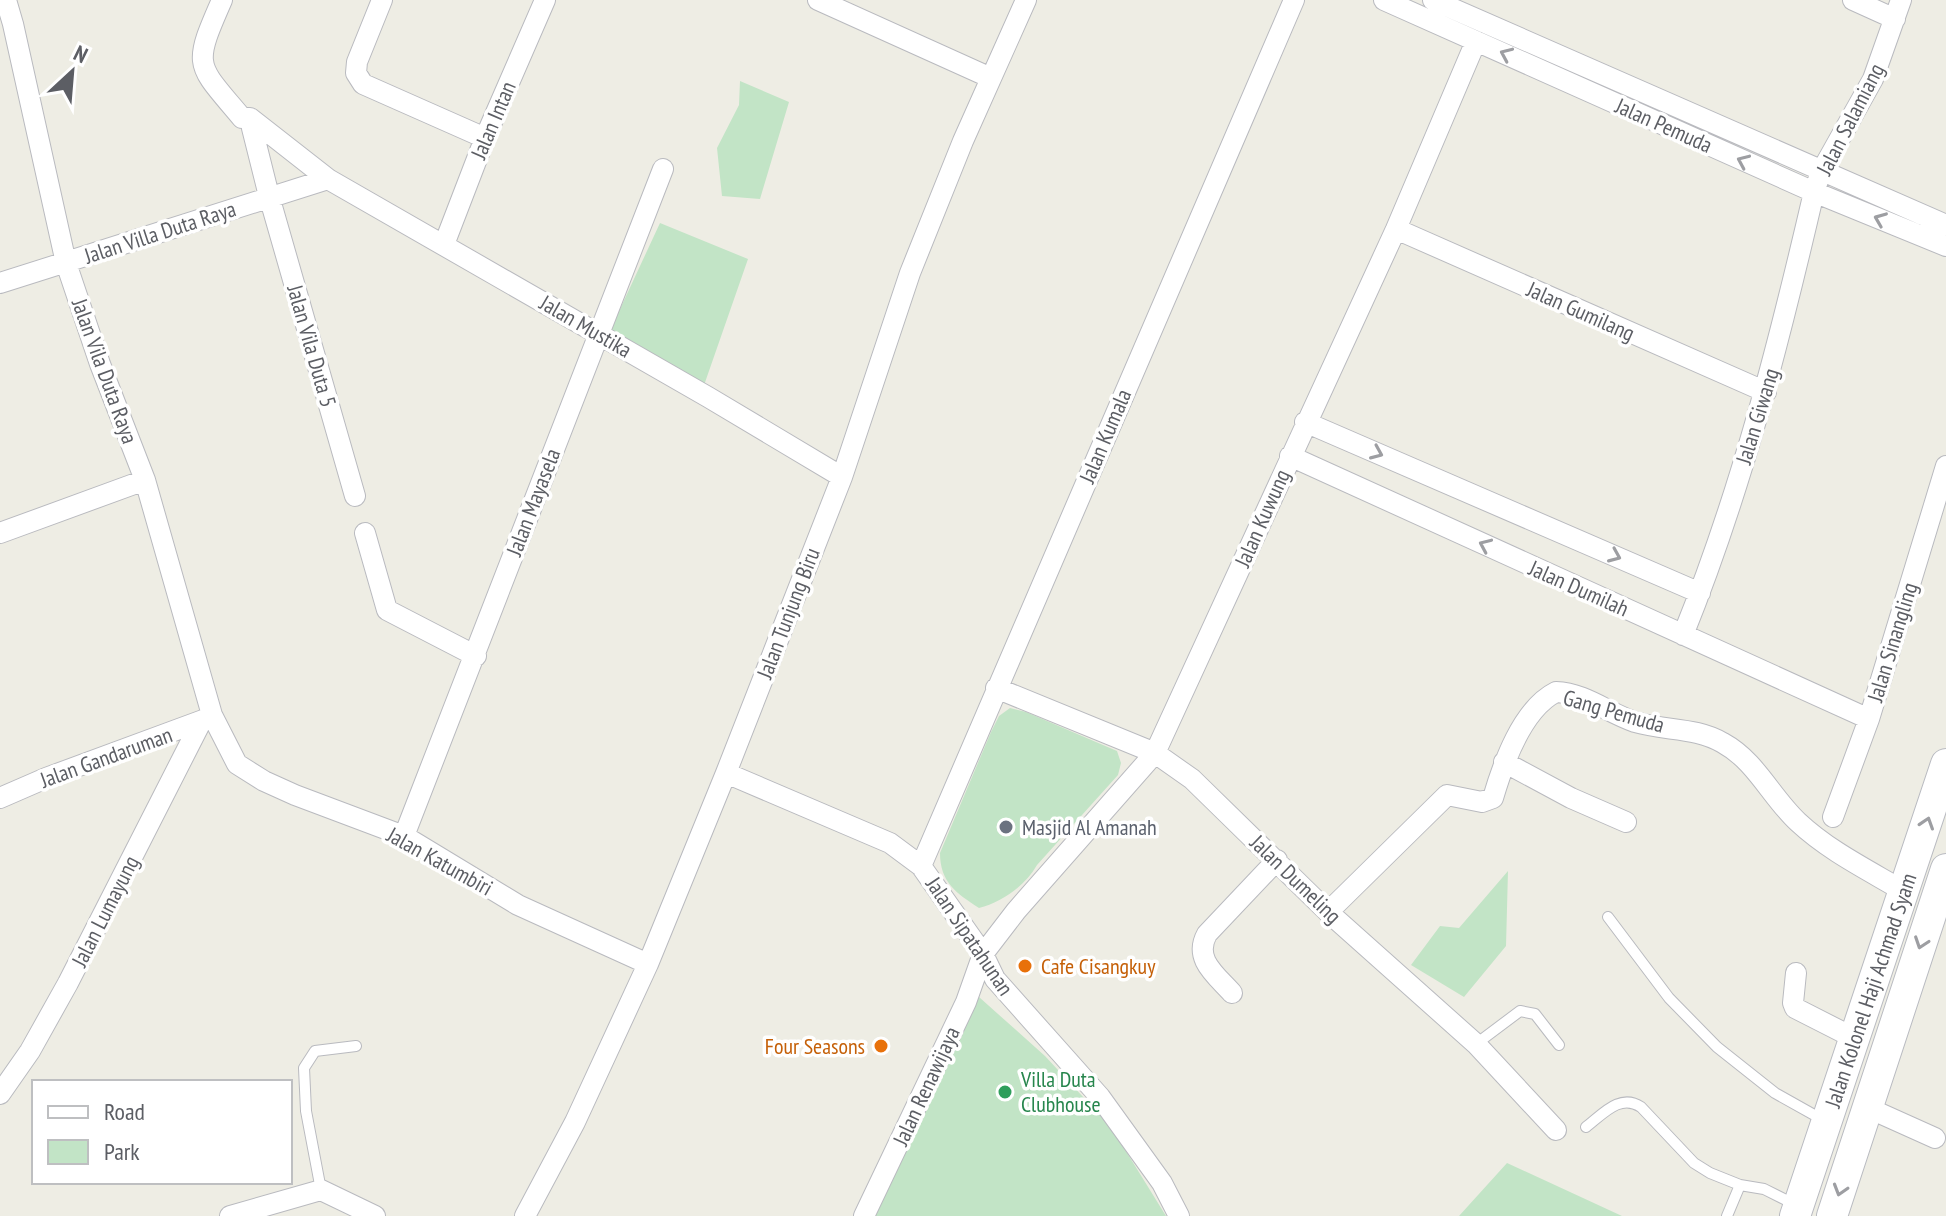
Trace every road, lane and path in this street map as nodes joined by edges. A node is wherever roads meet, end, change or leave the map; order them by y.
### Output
1 (6, 0) edge
2 (222, 0) edge
3 (382, 0) edge
4 (545, 0) edge
5 (818, 0) edge
6 (1026, 0) edge
7 (1384, 0) edge
8 (1433, 0) edge
9 (1853, 0) edge
10 (1292, 3) edge
11 (1898, 10) edge
12 (7, 26) edge
13 (1476, 41) junction
14 (991, 78) junction
15 (247, 123) junction
16 (485, 138) junction
17 (663, 169) dead end
18 (1821, 172) junction
19 (328, 179) junction
20 (1814, 192) junction
21 (269, 196) junction
22 (1946, 225) edge
23 (1396, 229) junction
24 (445, 242) dead end
25 (1946, 246) edge
26 (66, 263) junction
27 (0, 283) edge
28 (599, 334) junction
29 (1766, 392) junction
30 (1305, 422) junction
31 (1290, 456) junction
32 (1946, 466) edge
33 (842, 477) junction
34 (145, 480) junction
35 (355, 496) dead end
36 (0, 533) edge
37 (365, 533) dead end
38 (1700, 593) junction
39 (1683, 635) junction
40 (476, 656) junction
41 (996, 688) junction
42 (206, 719) junction
43 (1869, 719) junction
44 (1155, 753) junction
45 (1504, 762) junction
46 (1946, 764) edge
47 (726, 773) junction
48 (0, 798) edge
49 (1833, 817) dead end
50 (1626, 822) dead end
51 (404, 836) junction
52 (1277, 860) junction
53 (921, 866) junction
54 (1946, 869) edge
55 (1905, 892) junction
56 (1328, 912) junction
57 (1608, 917) dead end
58 (983, 954) junction
59 (648, 964) junction
60 (1796, 973) dead end
61 (1232, 993) dead end
62 (1856, 1039) junction
63 (1476, 1044) junction
64 (1559, 1045) dead end
65 (356, 1046) dead end
66 (0, 1094) edge
67 (1866, 1107) junction
68 (1827, 1122) junction
69 (1586, 1127) dead end
70 (1556, 1130) dead end
71 (1935, 1138) dead end
72 (1740, 1185) junction
73 (321, 1190) junction
74 (1797, 1211) edge
75 (230, 1216) edge
76 (375, 1216) edge
77 (525, 1216) edge
78 (864, 1216) edge
79 (1179, 1216) edge
80 (1727, 1216) edge
81 (1832, 1216) edge

1 - 12 street, Jalan Villa Duta Raya
2 - 15 street
3 - 16 street
4 - 16 street, Jalan Intan
5 - 14 street
6 - 14 street, Jalan Tunjung Biru
7 - 13 street, Jalan Pemuda
8 - 18 street, Jalan Pemuda
9 - 11 street
10 - 41 street, Jalan Kumala
11 - 18 street, Jalan Salamiang
12 - 26 street, Jalan Villa Duta Raya
20 -> 13 street, Jalan Pemuda
13 - 23 street, Jalan Kuwung
14 - 33 street, Jalan Tunjung Biru
15 - 19 street, Jalan Mustika
15 - 21 street, Jalan Vila Duta 5
16 - 24 street, Jalan Intan
17 - 28 street, Jalan Mayasela
18 - 20 street, Jalan Salamiang
18 - 22 street, Jalan Pemuda
19 - 21 street, Jalan Villa Duta Raya
19 - 28 street, Jalan Mustika
25 -> 20 street, Jalan Pemuda
20 - 29 street, Jalan Giwang
21 - 26 street, Jalan Villa Duta Raya
21 - 35 street, Jalan Vila Duta 5
23 - 29 street, Jalan Gumilang
23 - 30 street, Jalan Kuwung
26 - 27 street
26 - 34 street, Jalan Vila Duta Raya
28 - 33 street, Jalan Mustika
28 - 40 street, Jalan Mayasela
29 - 38 street, Jalan Giwang
30 - 31 street, Jalan Kuwung
30 -> 38 street, Jalan Dumilah
39 -> 31 street, Jalan Dumilah
31 - 44 street, Jalan Kuwung
32 - 43 street, Jalan Sinangling
33 - 47 street, Jalan Tunjung Biru
34 - 36 street
34 - 42 street, Jalan Vila Duta Raya
37 - 40 street
38 - 39 street, Jalan Giwang
39 - 43 street, Jalan Dumilah
40 - 51 street, Jalan Mayasela
41 - 44 street, Jalan Dumeling
41 - 53 street, Jalan Kumala
42 - 48 street, Jalan Gandaruman
42 - 51 street, Jalan Katumbiri
42 - 66 street, Jalan Lumayung
43 - 49 street, Jalan Sinangling
44 - 52 street, Jalan Dumeling
44 - 58 street, Jalan Kuwung
45 - 50 street
45 - 55 street, Gang Pemuda
45 - 56 street, Gang Pemuda
55 -> 46 main road, Jalan Kolonel Haji Achmad Syam
47 - 53 street, Jalan Sipatahunan
47 - 59 street, Jalan Tunjung Biru
51 - 59 street, Jalan Katumbiri
52 - 56 street, Jalan Dumeling
52 - 61 street
53 - 58 street, Jalan Sipatahunan
54 -> 67 main road, Jalan Kolonel Haji Achmad Syam
55 - 62 main road, Jalan Kolonel Haji Achmad Syam
56 - 63 street, Jalan Dumeling
57 - 68 lane
58 - 78 street, Jalan Renawijaya
58 - 79 street, Jalan Sipatahunan
59 - 77 street, Jalan Tunjung Biru
60 - 62 street
62 - 68 main road, Jalan Kolonel Haji Achmad Syam
63 - 64 lane
63 - 70 street, Jalan Dumeling
65 - 73 lane
67 - 71 street
67 -> 81 main road, Jalan Kolonel Haji Achmad Syam
68 - 74 main road, Jalan Kolonel Haji Achmad Syam
69 - 72 lane
72 - 74 lane
72 - 80 lane
73 - 75 street
73 - 76 street

